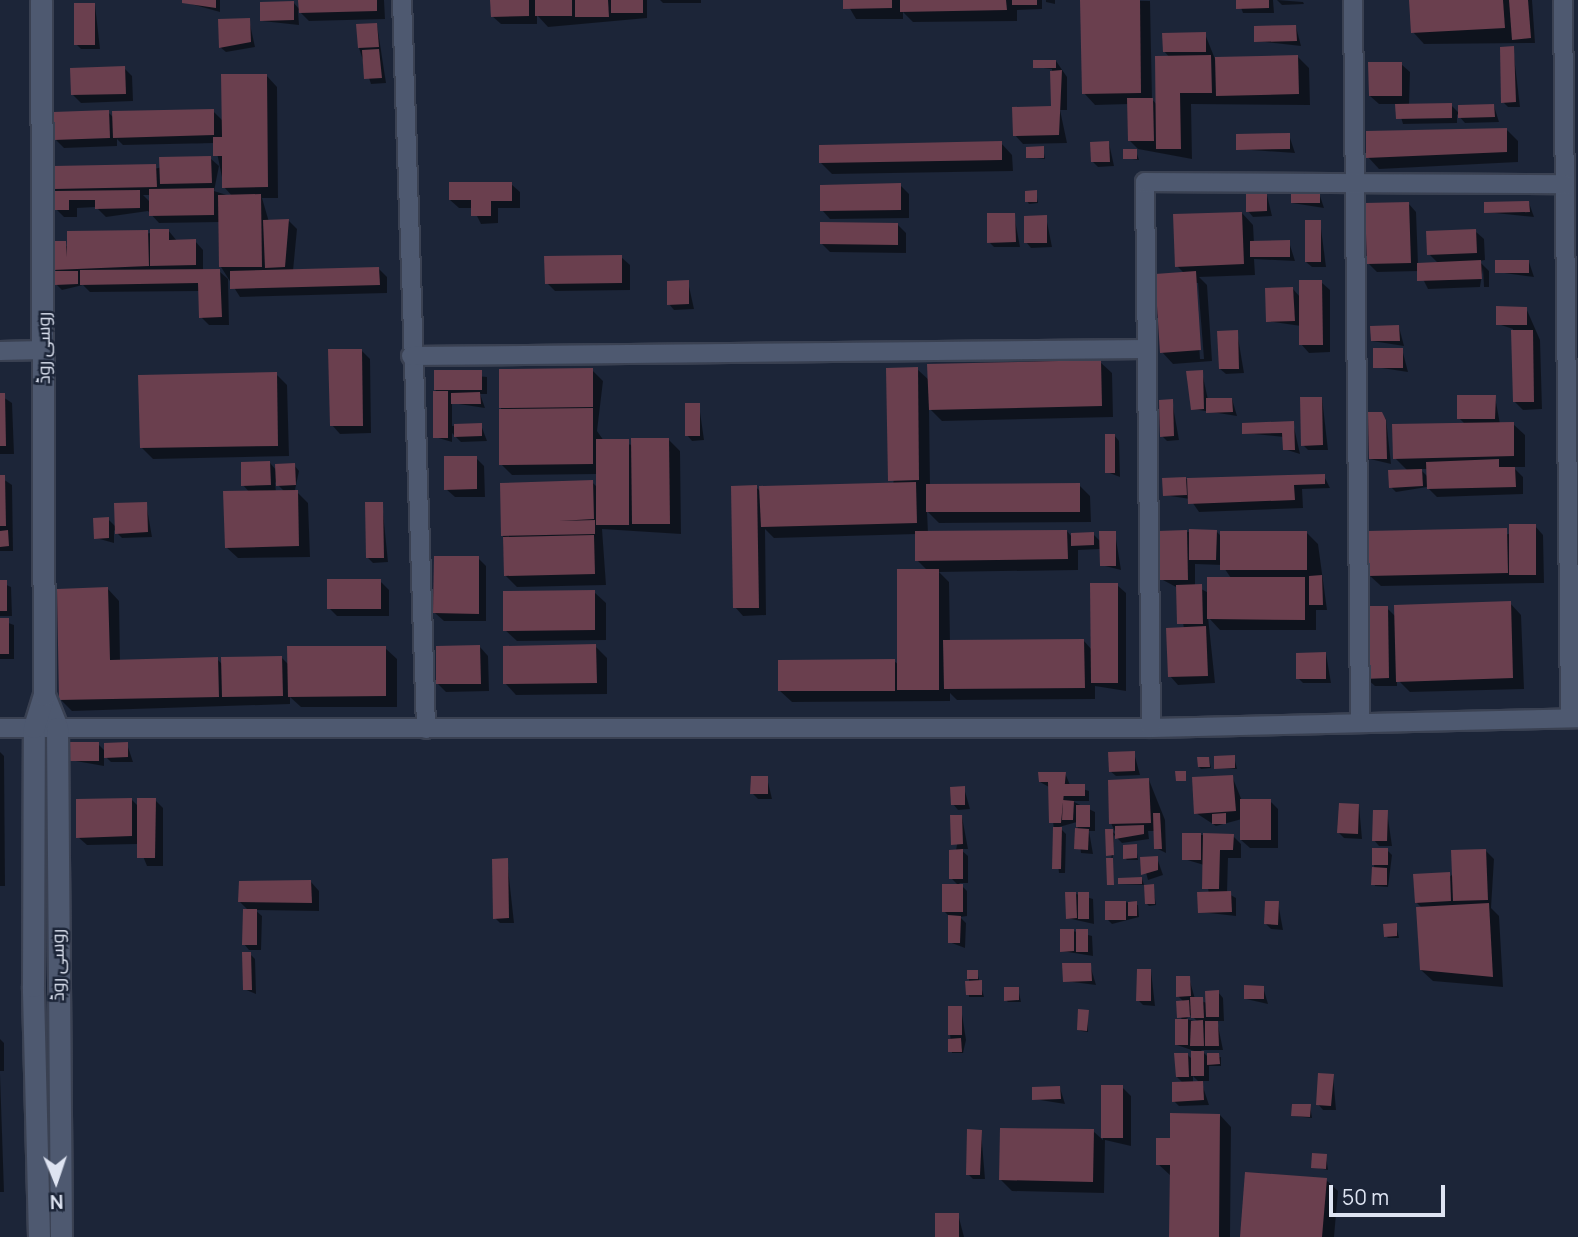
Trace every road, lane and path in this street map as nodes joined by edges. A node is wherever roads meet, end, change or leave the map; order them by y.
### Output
1 (41, 0) edge
2 (402, 0) edge
3 (1353, 0) edge
4 (1563, 0) edge
5 (1353, 181) junction
6 (1565, 184) junction
7 (1146, 349) junction
8 (44, 350) junction
9 (0, 351) edge
10 (411, 356) junction
11 (44, 695) junction
12 (1574, 718) edge
13 (1360, 722) junction
14 (34, 727) junction
15 (0, 728) edge
16 (57, 728) junction
17 (1151, 728) junction
18 (426, 729) junction
19 (39, 1237) edge
20 (61, 1237) edge

1 - 8 main road, روسی روڈ
2 - 10 street
3 - 5 street
4 - 6 street
5 - 6 street
5 - 7 street
5 - 13 street
6 - 12 street
7 - 10 street
7 - 17 street
8 - 9 street
8 - 11 main road, روسی روڈ
10 - 18 street
11 - 14 main road, روسی روڈ
11 - 16 main road, روسی روڈ
12 - 13 street
13 - 17 street
14 - 15 street
14 - 16 street
14 - 19 main road, روسی روڈ
16 - 18 street
16 - 20 main road, روسی روڈ
17 - 18 street

